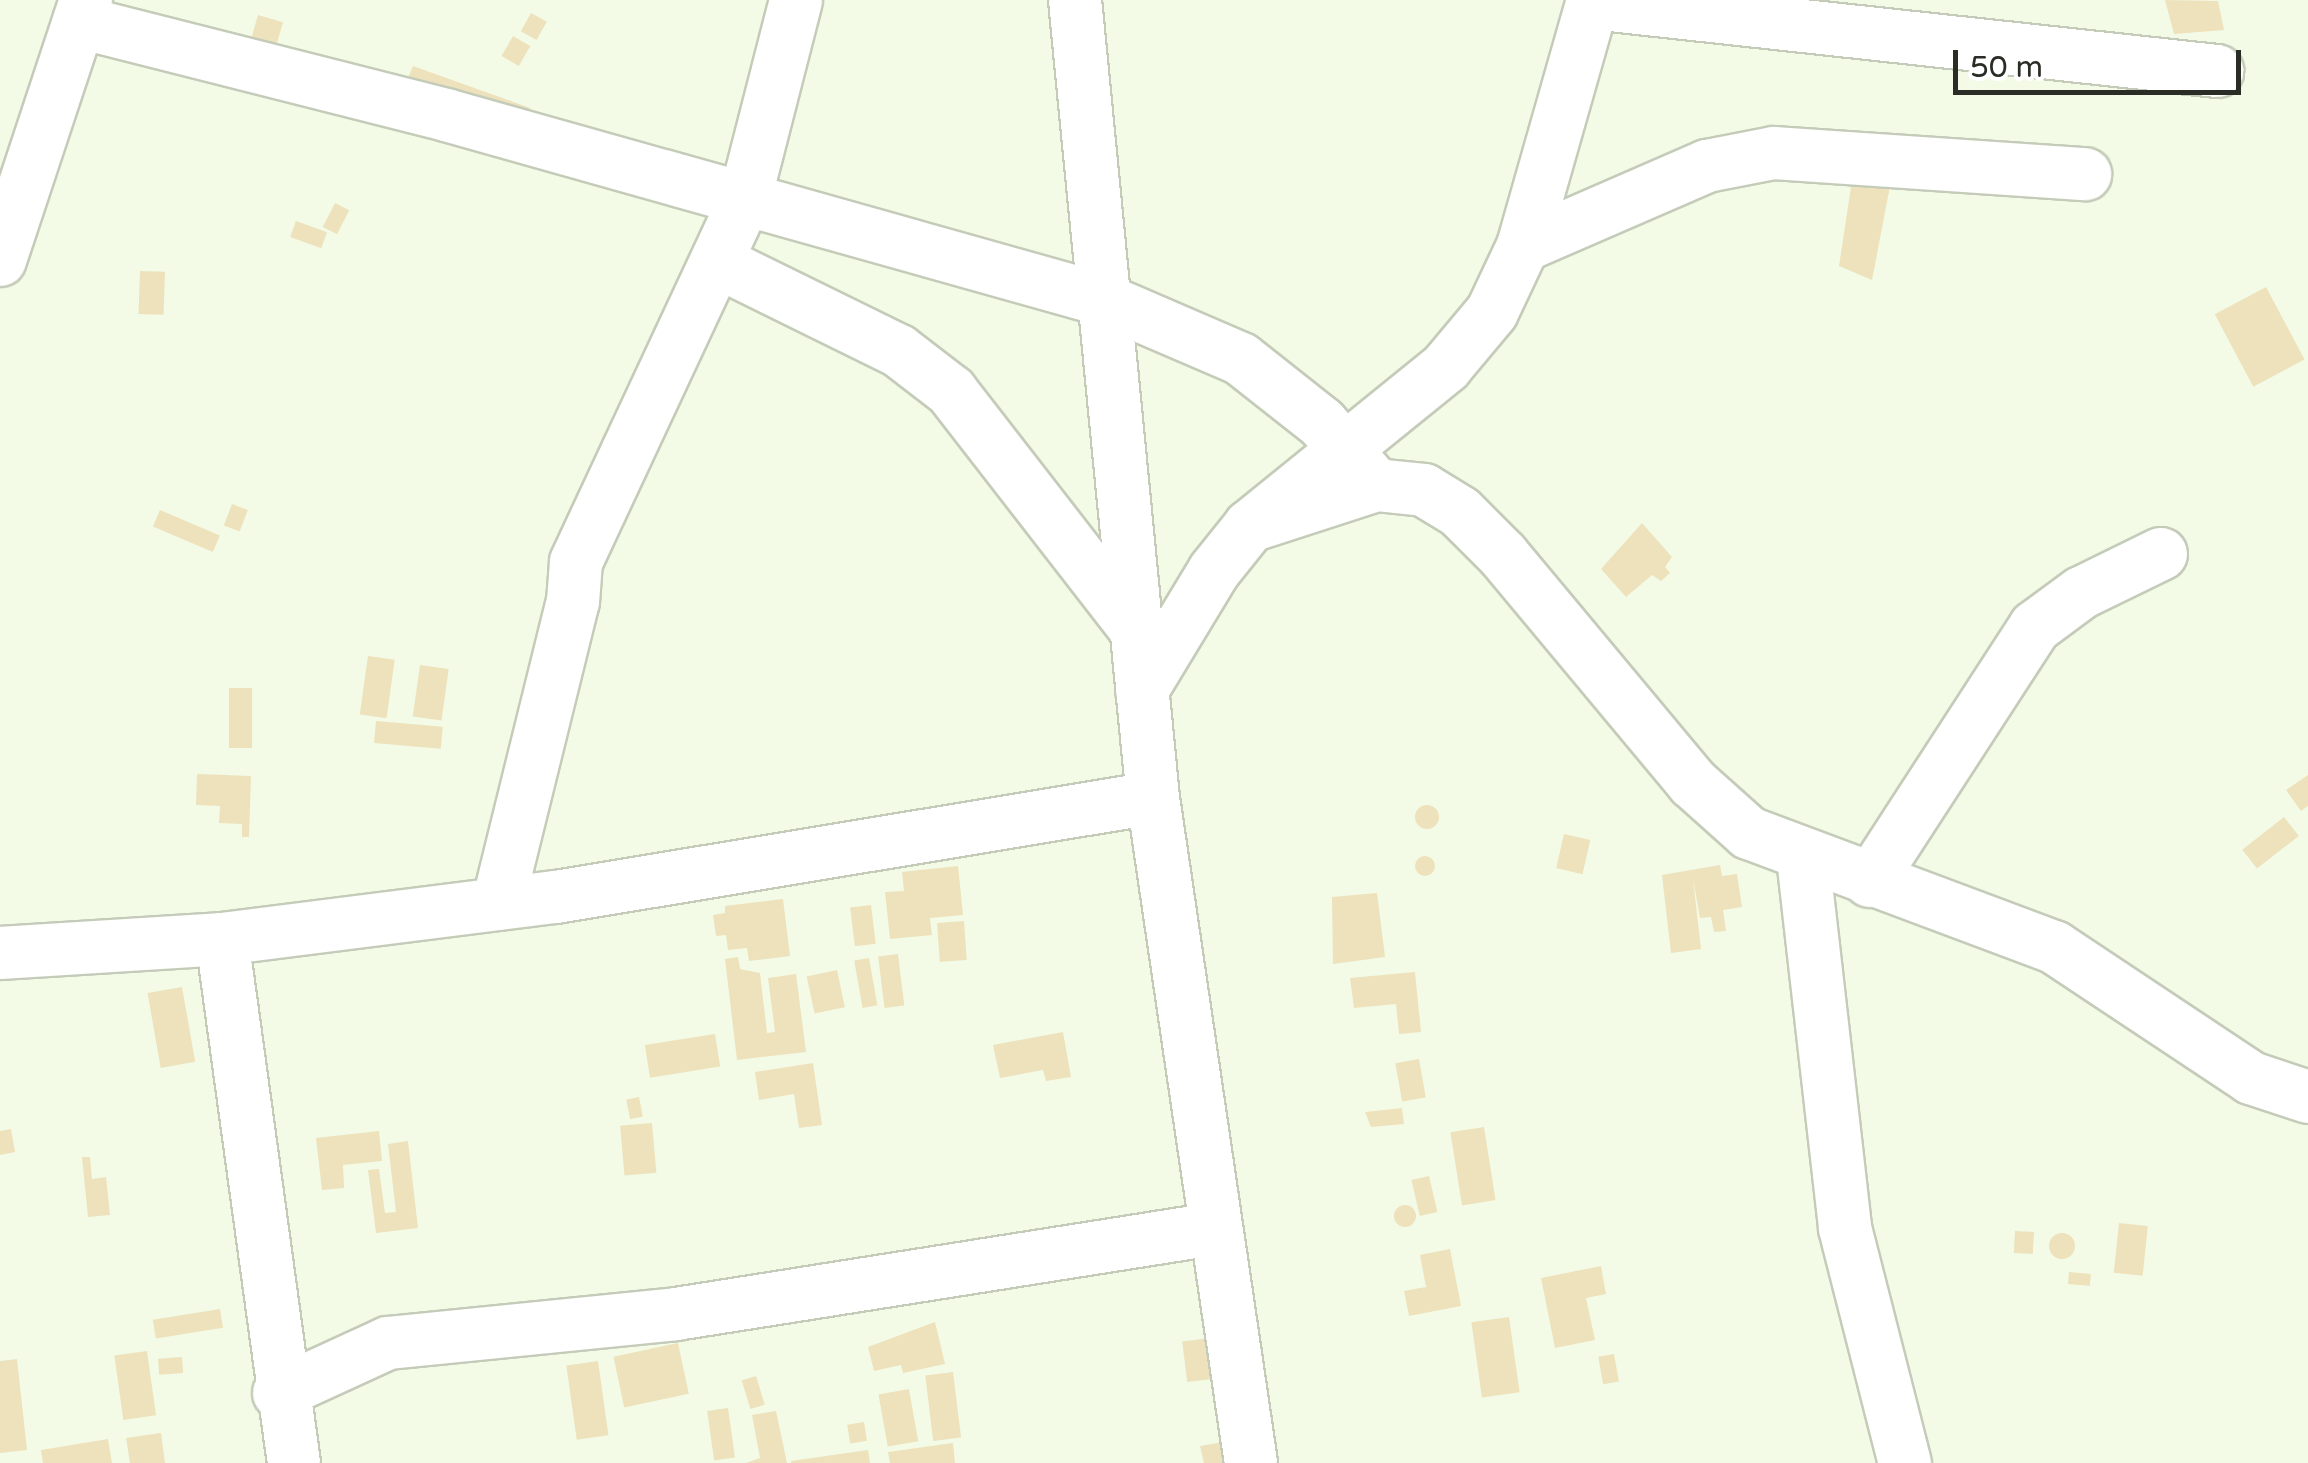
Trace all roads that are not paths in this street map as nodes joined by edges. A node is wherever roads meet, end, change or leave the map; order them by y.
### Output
1 (796, 0) edge
2 (1075, 0) edge
3 (1592, 1) edge
4 (83, 11) edge
5 (2217, 71) dead end
6 (2085, 174) dead end
7 (745, 198) junction
8 (1523, 246) junction
9 (0, 260) edge
10 (718, 262) junction
11 (1104, 300) junction
12 (1361, 466) junction
13 (2161, 554) dead end
14 (1137, 631) junction
15 (1142, 690) junction
16 (1152, 798) junction
17 (1803, 858) junction
18 (1870, 882) junction
19 (498, 904) junction
20 (222, 938) junction
21 (0, 953) edge
22 (2308, 1097) edge
23 (1212, 1229) junction
24 (279, 1393) junction
25 (294, 1463) edge
26 (1251, 1463) edge
27 (1905, 1463) edge

1 - 7 street
2 - 11 street
3 - 5 street
3 - 8 street
4 - 7 street
4 - 9 street
6 - 8 street
7 - 10 street
7 - 11 street
8 - 12 street
10 - 14 street
10 - 19 street
11 - 12 street
11 - 14 street
12 - 15 street
12 - 17 street
13 - 18 street
14 - 15 street
15 - 16 street
16 - 19 street
16 - 23 street
17 - 18 street
17 - 27 street
18 - 22 street
19 - 20 street
20 - 21 street
20 - 24 street
23 - 24 street
23 - 26 street
24 - 25 street

